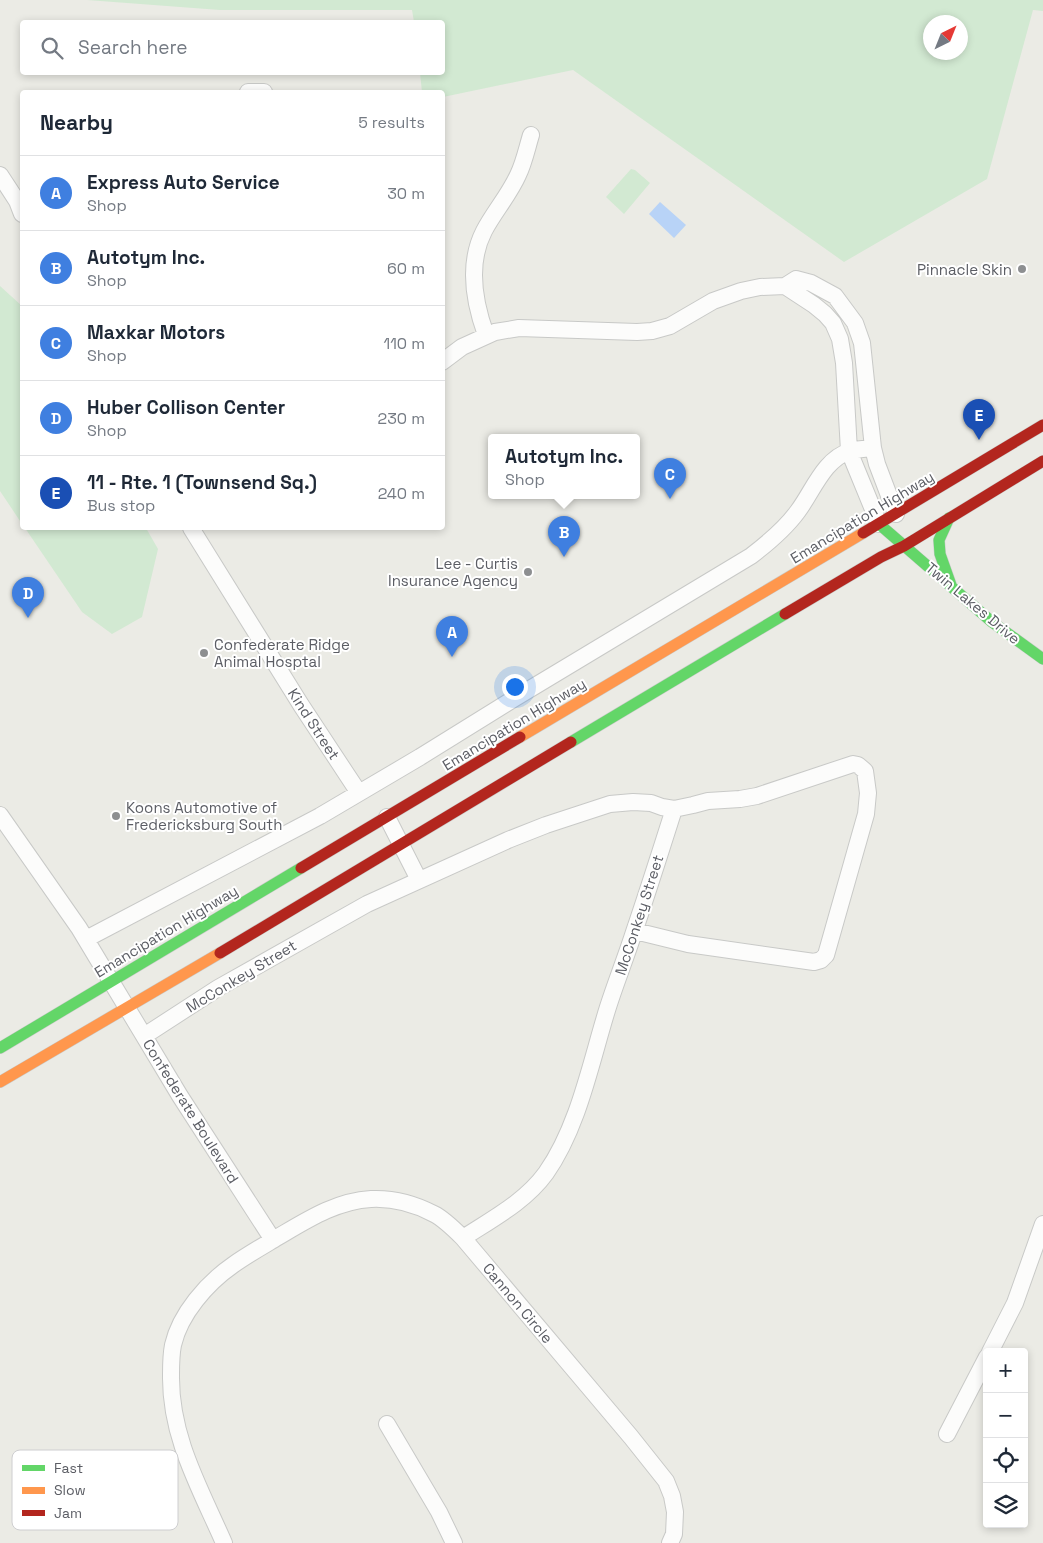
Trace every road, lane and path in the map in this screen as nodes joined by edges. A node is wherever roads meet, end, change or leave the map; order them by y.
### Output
1 (530, 135) dead end
2 (0, 175) edge
3 (20, 209) edge
4 (785, 286) junction
5 (486, 335) junction
6 (445, 360) edge
7 (1043, 425) edge
8 (873, 448) junction
9 (849, 451) junction
10 (1043, 461) edge
11 (949, 518) junction
12 (898, 522) junction
13 (879, 524) junction
14 (191, 530) edge
15 (904, 546) junction
16 (951, 585) junction
17 (1043, 658) edge
18 (358, 793) junction
19 (674, 809) junction
20 (0, 815) edge
21 (387, 818) junction
22 (401, 844) junction
23 (420, 880) junction
24 (635, 931) junction
25 (86, 938) junction
26 (112, 980) junction
27 (127, 1007) junction
28 (144, 1036) junction
29 (0, 1048) edge
30 (0, 1082) edge
31 (1043, 1224) edge
32 (463, 1238) junction
33 (273, 1240) junction
34 (992, 1348) edge
35 (983, 1365) edge
36 (387, 1424) dead end
37 (947, 1434) dead end
38 (224, 1543) edge
39 (454, 1543) edge
40 (670, 1543) edge

1 - 5 street
2 - 3 street
4 - 5 street
4 - 8 street
4 - 9 street
5 - 6 street
7 - 12 main road, Emancipation Highway
8 - 9 street
8 - 12 street
9 - 13 street
9 - 18 street
10 - 11 main road
11 - 15 main road
11 - 16 main road
12 - 13 main road, Emancipation Highway
12 - 15 main road
13 - 15 main road, Twin Lakes Drive
13 - 21 main road, Emancipation Highway
14 - 18 street, Kind Street
15 - 16 main road, Twin Lakes Drive
15 - 22 main road
16 - 17 main road, Twin Lakes Drive
18 - 25 street
19 - 23 street, McConkey Street
19 - 24 street, McConkey Street
19 - 24 street
20 - 25 street, Confederate Boulevard
21 - 22 street
21 - 26 main road, Emancipation Highway
22 - 23 street
22 - 27 main road
23 - 28 street, McConkey Street
24 - 32 street, McConkey Street
25 - 26 street, Confederate Boulevard
26 - 27 street, Confederate Boulevard
26 - 29 main road, Emancipation Highway
27 - 28 street, Confederate Boulevard
27 - 30 main road
28 - 33 street, Confederate Boulevard
31 - 34 street
32 - 33 street, Cannon Circle
32 - 40 street, Cannon Circle
33 - 38 street, Cannon Circle
35 - 37 street
36 - 39 street

